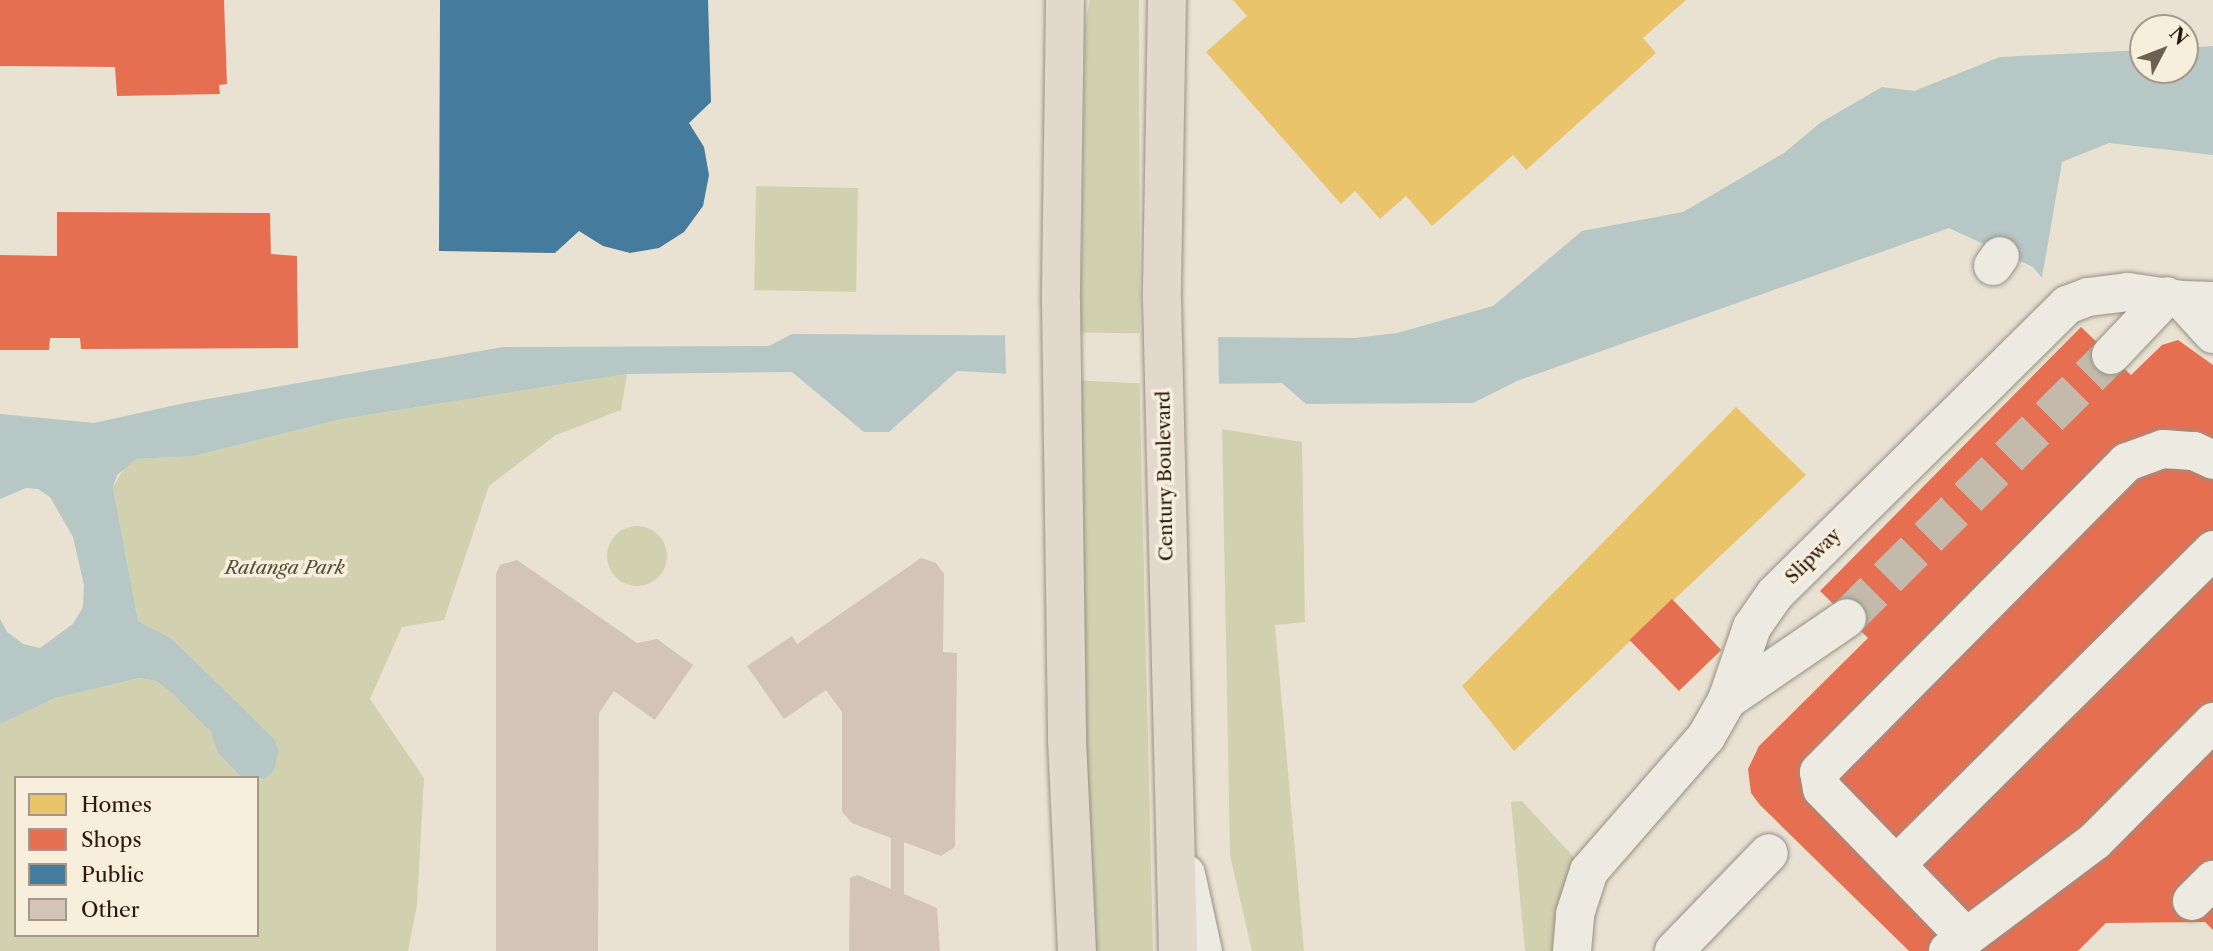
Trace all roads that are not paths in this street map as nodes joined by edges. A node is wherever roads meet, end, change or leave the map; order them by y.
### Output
1 (1065, 0) edge
2 (1167, 0) edge
3 (2188, 299) edge
4 (2213, 334) edge
5 (2111, 355) tunnel mouth
6 (2213, 460) edge
7 (2213, 550) edge
8 (1847, 618) tunnel mouth
9 (1727, 701) junction
10 (2207, 741) edge
11 (1176, 838) junction
12 (1769, 853) dead end
13 (1896, 865) junction
14 (1176, 943) edge
15 (1956, 943) edge
16 (1077, 951) edge
17 (1203, 951) edge
18 (1572, 951) edge
19 (1674, 951) edge

1 - 16 main road
2 - 11 main road, Century Boulevard
3 - 4 lane
3 - 5 lane
3 - 9 lane, Slipway
6 - 13 lane
7 - 13 lane
8 - 9 lane
9 - 18 lane, Slipway
10 - 15 lane
11 - 14 main road, Century Boulevard
11 - 17 lane
12 - 19 lane
13 - 15 lane

